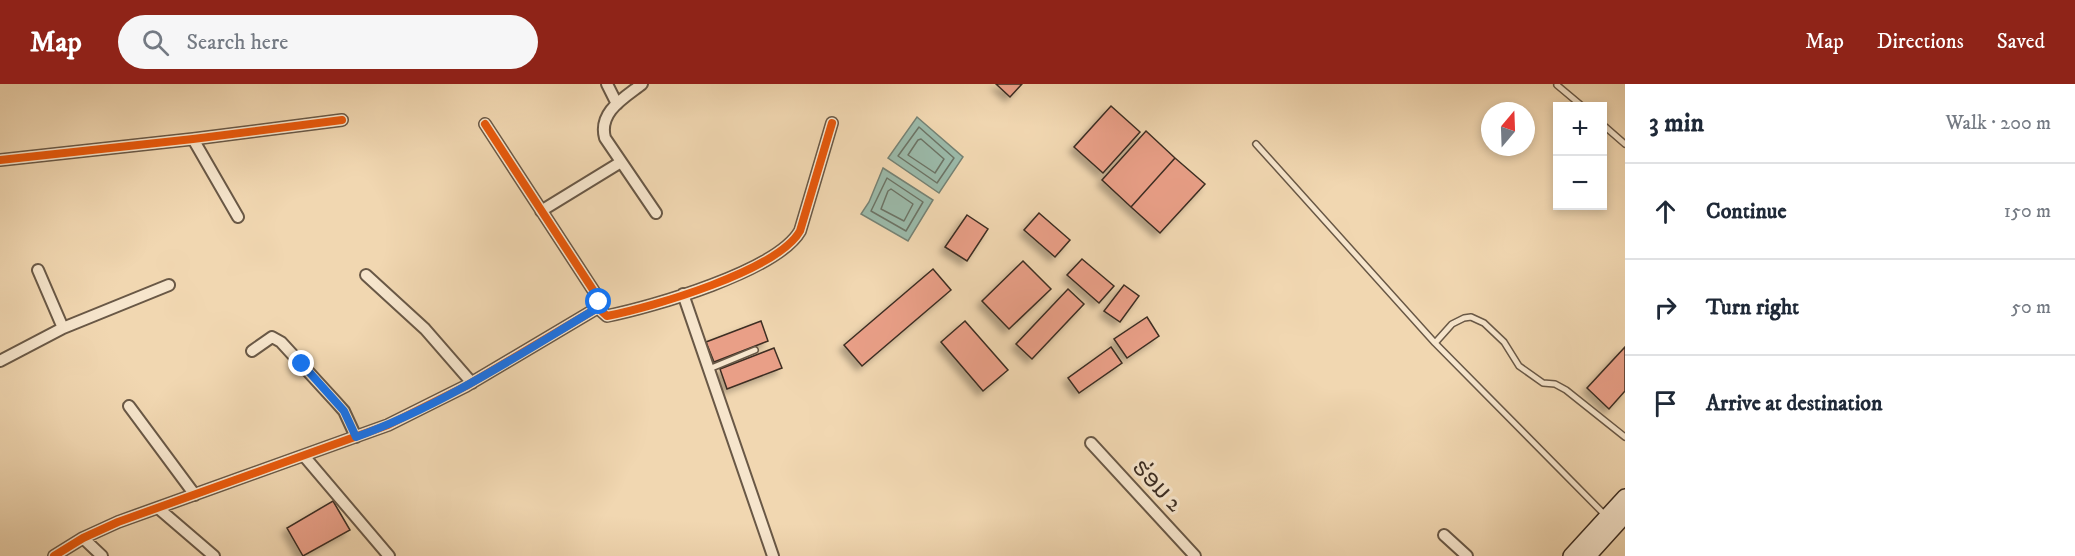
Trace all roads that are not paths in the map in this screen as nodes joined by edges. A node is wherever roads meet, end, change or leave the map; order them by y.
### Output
1 (607, 84) edge
2 (642, 84) edge
3 (1557, 85) edge
4 (1577, 102) edge
5 (617, 104) junction
6 (342, 120) dead end
7 (832, 123) dead end
8 (484, 124) dead end
9 (1607, 128) edge
10 (193, 139) junction
11 (1256, 144) dead end
12 (1625, 144) edge
13 (0, 160) edge
14 (621, 162) junction
15 (541, 211) junction
16 (656, 213) dead end
17 (238, 217) dead end
18 (38, 270) dead end
19 (366, 275) dead end
20 (169, 285) dead end
21 (683, 294) junction
22 (597, 307) junction
23 (63, 328) junction
24 (1435, 343) junction
25 (755, 350) dead end
26 (252, 351) dead end
27 (0, 362) edge
28 (709, 369) junction
29 (472, 383) junction
30 (129, 406) dead end
31 (356, 437) junction
32 (1625, 437) edge
33 (1091, 443) dead end
34 (304, 456) junction
35 (195, 495) junction
36 (1625, 497) edge
37 (158, 508) junction
38 (1616, 519) edge
39 (1444, 535) dead end
40 (83, 538) junction
41 (54, 556) edge
42 (102, 556) edge
43 (214, 556) edge
44 (389, 556) edge
45 (773, 556) edge
46 (1196, 556) edge
47 (1467, 556) edge
48 (1571, 556) edge
49 (1588, 556) edge

1 - 5 street
2 - 5 street
3 - 4 lane
5 - 14 street
6 - 10 street
7 - 21 street
8 - 15 street
9 - 12 lane
10 - 13 street
10 - 17 street
11 - 24 lane
14 - 15 street
14 - 16 street
15 - 22 street
18 - 23 street
19 - 29 street
20 - 23 street
21 - 22 street
21 - 28 street
22 - 29 street
23 - 27 street
24 - 32 lane
24 - 38 lane
25 - 28 lane
26 - 31 street
28 - 45 street
29 - 31 street
30 - 35 street
31 - 34 street
33 - 46 street, ຮ່ອມ 2
34 - 35 street
34 - 44 street
35 - 37 street
36 - 38 main road
37 - 40 street
37 - 43 street
38 - 48 main road
38 - 49 main road
39 - 47 street
40 - 41 street
40 - 42 street

